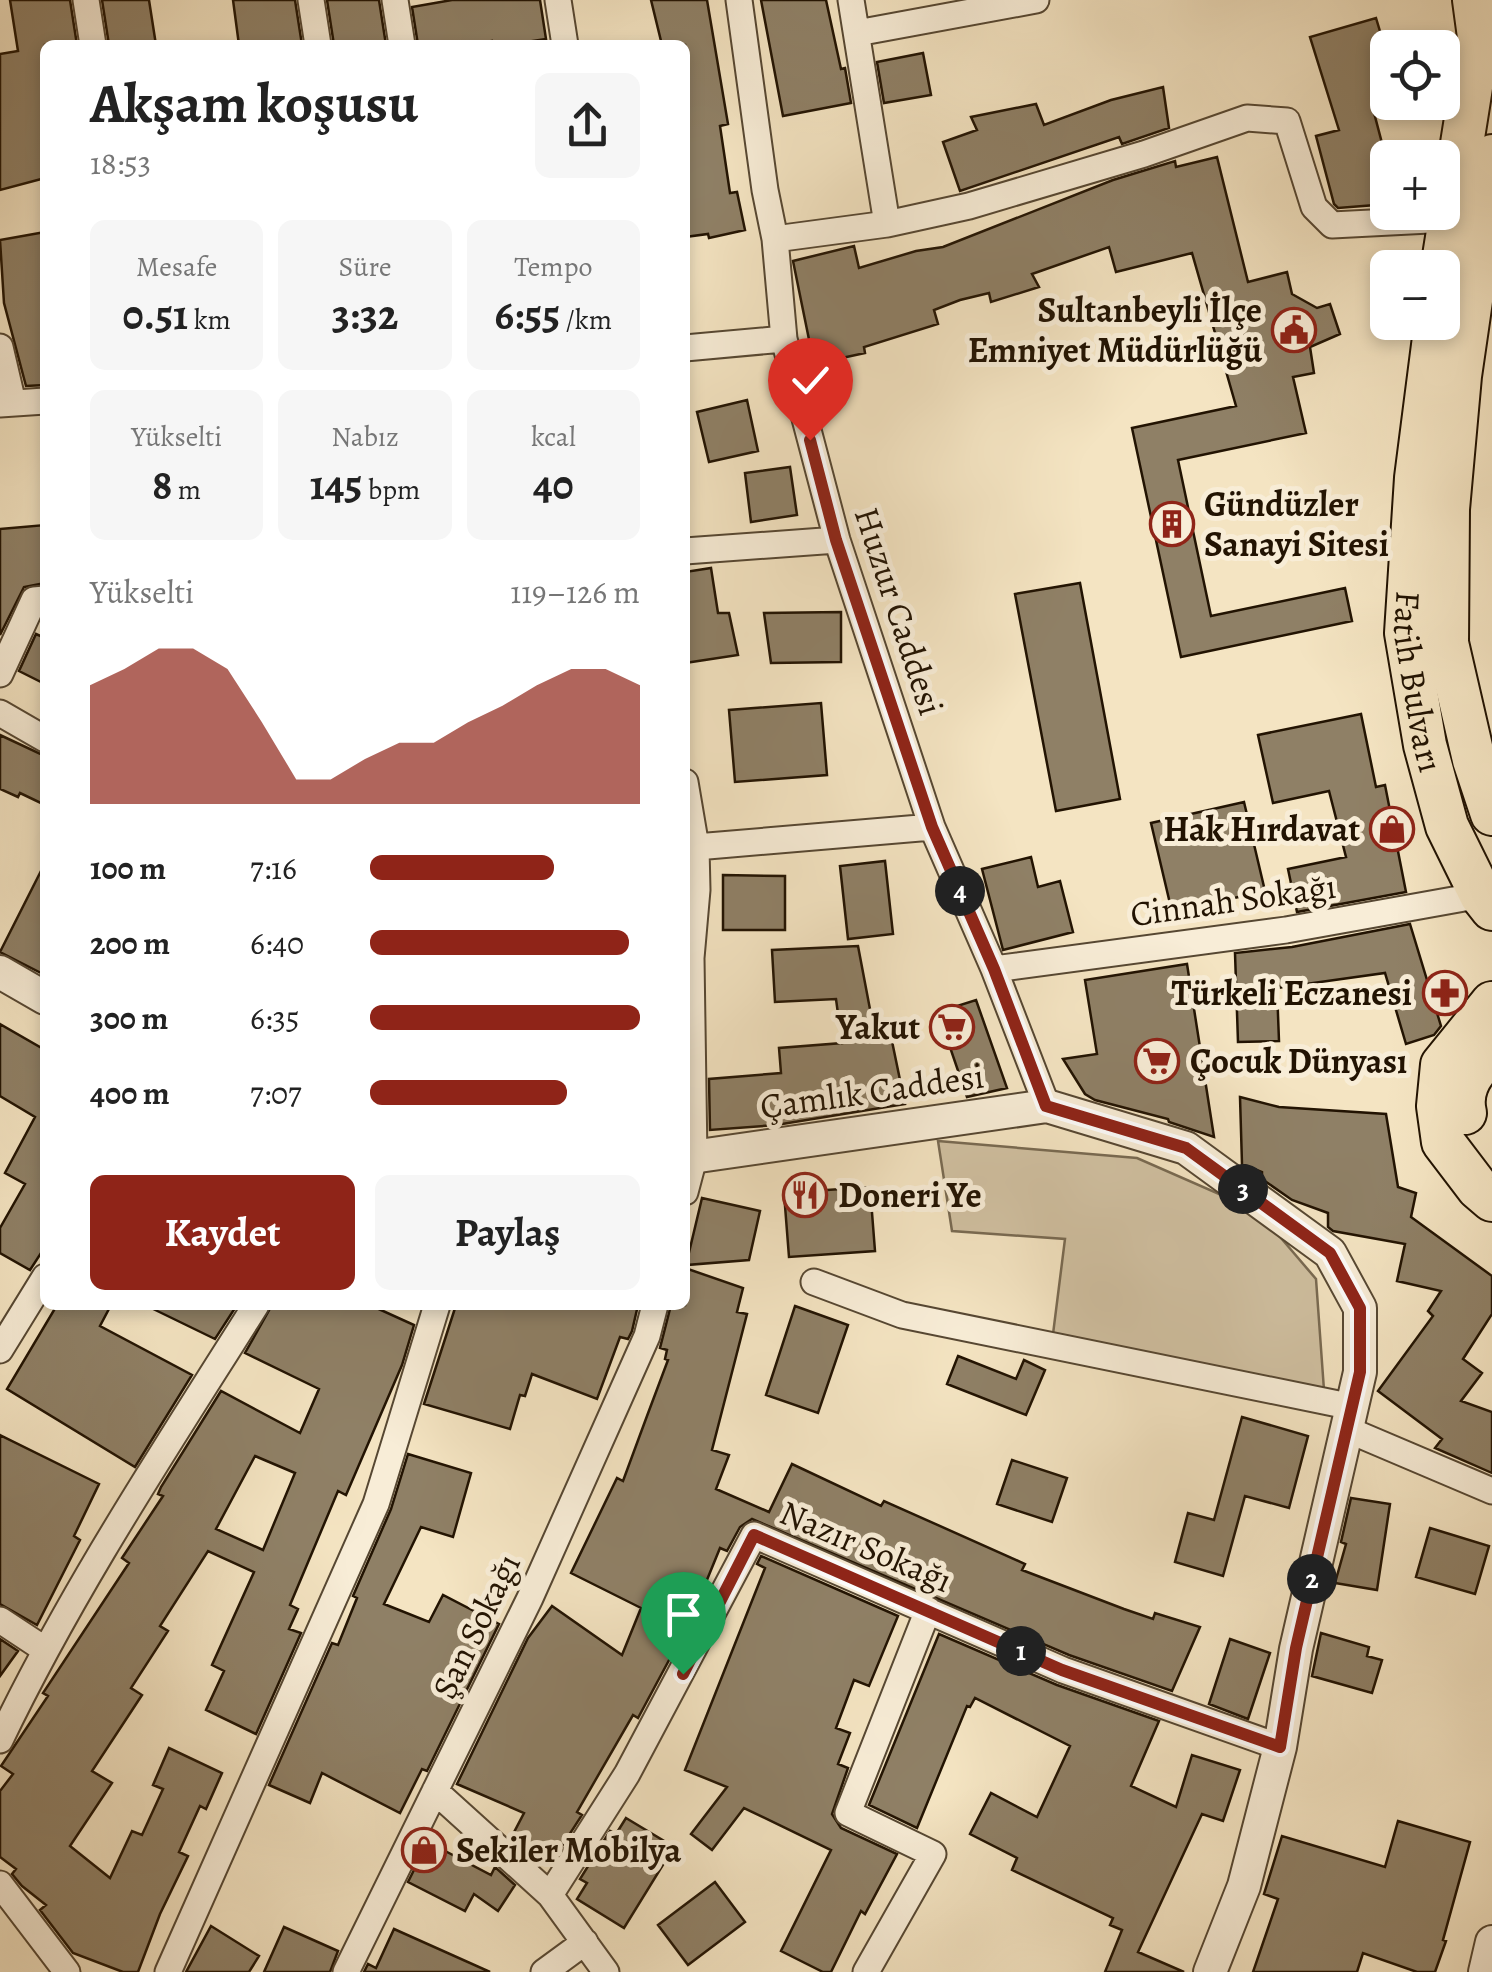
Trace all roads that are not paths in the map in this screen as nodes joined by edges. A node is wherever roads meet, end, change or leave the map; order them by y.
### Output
1 (86, 0) edge
2 (311, 0) edge
3 (395, 0) edge
4 (558, 0) edge
5 (739, 0) edge
6 (851, 0) edge
7 (1036, 0) edge
8 (1474, 0) edge
9 (857, 33) junction
10 (92, 40) edge
11 (317, 40) edge
12 (401, 40) edge
13 (564, 40) edge
14 (1460, 152) edge
15 (1492, 156) edge
16 (1370, 223) edge
17 (887, 224) junction
18 (775, 239) junction
19 (784, 339) junction
20 (1434, 340) edge
21 (0, 347) edge
22 (690, 348) edge
23 (40, 402) edge
24 (7, 404) edge
25 (836, 540) junction
26 (690, 552) edge
27 (40, 599) edge
28 (0, 674) edge
29 (0, 713) edge
30 (40, 733) edge
31 (1483, 772) edge
32 (690, 812) edge
33 (1492, 814) edge
34 (932, 827) junction
35 (696, 847) junction
36 (1486, 902) edge
37 (690, 958) edge
38 (994, 969) junction
39 (0, 972) edge
40 (40, 995) edge
41 (1492, 1003) edge
42 (1492, 1054) edge
43 (1046, 1106) junction
44 (690, 1158) edge
45 (1492, 1164) edge
46 (1492, 1200) edge
47 (814, 1282) dead end
48 (40, 1284) edge
49 (253, 1310) edge
50 (435, 1310) edge
51 (654, 1310) edge
52 (0, 1350) edge
53 (1350, 1418) junction
54 (1492, 1491) edge
55 (928, 1610) junction
56 (0, 1620) edge
57 (44, 1649) junction
58 (0, 1740) edge
59 (1280, 1747) junction
60 (435, 1791) junction
61 (0, 1884) edge
62 (550, 1895) junction
63 (585, 1942) junction
64 (1492, 1942) edge
65 (68, 1972) edge
66 (168, 1972) edge
67 (346, 1972) edge
68 (544, 1972) edge
69 (606, 1972) edge
70 (866, 1972) edge
71 (1210, 1972) edge
72 (1485, 1972) edge

1 - 10 street
2 - 11 street
3 - 12 street
4 - 13 street
5 - 18 street, Huzur Caddesi
6 - 9 street
7 - 9 street
8 - 14 main road
9 - 17 street
15 - 31 main road, Fatih Bulvarı
16 - 17 street
17 - 18 street
18 - 19 street, Huzur Caddesi
19 - 22 street
19 - 25 street, Huzur Caddesi
20 - 36 main road, Fatih Bulvarı
21 - 24 street
23 - 24 street
25 - 26 street
25 - 34 street, Huzur Caddesi
27 - 28 street
29 - 30 street
31 - 33 main road, Fatih Bulvarı
32 - 35 street
34 - 35 street
34 - 38 street, Huzur Caddesi
35 - 37 street
36 - 38 street, Cinnah Sokağı
38 - 43 street, Huzur Caddesi
39 - 40 street
41 - 46 main road
42 - 45 main road
43 - 44 street, Çamlık Caddesi
43 - 53 street, Çamlık Caddesi
47 - 53 street
48 - 52 street
49 - 57 street
50 - 66 street
51 - 60 street, Şan Sokağı
53 - 54 street
53 - 59 street
55 - 59 street, Nazır Sokağı
55 - 62 street, Nazır Sokağı
55 - 70 street
56 - 57 street
57 - 58 street
59 - 71 street
60 - 62 street
60 - 67 street, Şan Sokağı
61 - 65 street
62 - 63 street
63 - 68 street
63 - 69 street
64 - 72 street

